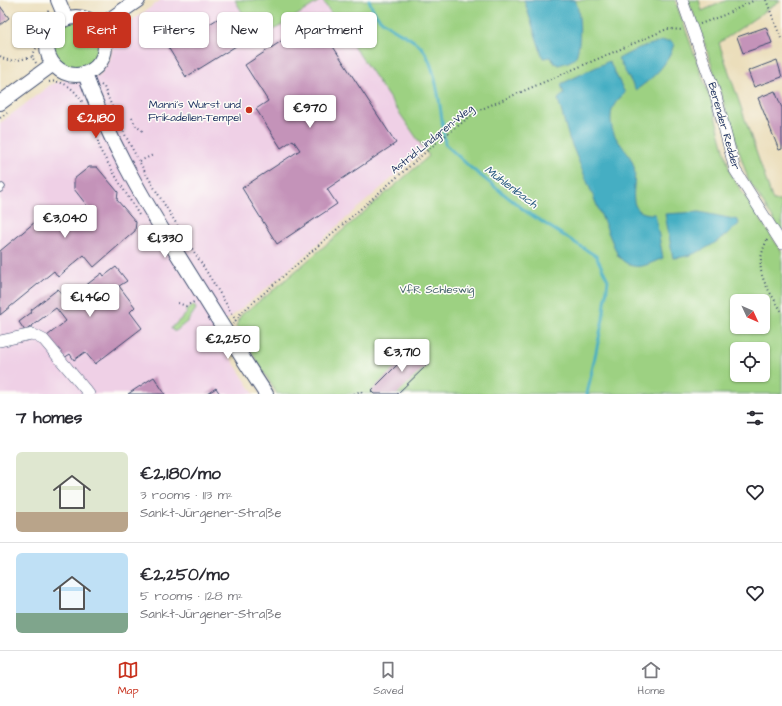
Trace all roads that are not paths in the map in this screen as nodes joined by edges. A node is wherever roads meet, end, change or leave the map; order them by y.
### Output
1 (138, 0) edge
2 (682, 0) edge
3 (52, 2) edge
4 (121, 12) edge
5 (66, 18) junction
6 (73, 18) edge
7 (105, 48) edge
8 (48, 72) junction
9 (87, 80) junction
10 (6, 106) edge
11 (782, 244) edge
12 (0, 341) edge
13 (89, 394) edge
14 (266, 394) edge

1 - 4 street
2 - 11 street, Berender Redder
3 - 5 street
5 - 6 street
5 - 8 street
7 - 9 street
8 - 9 street
8 - 10 street
9 - 14 street
12 - 13 street

